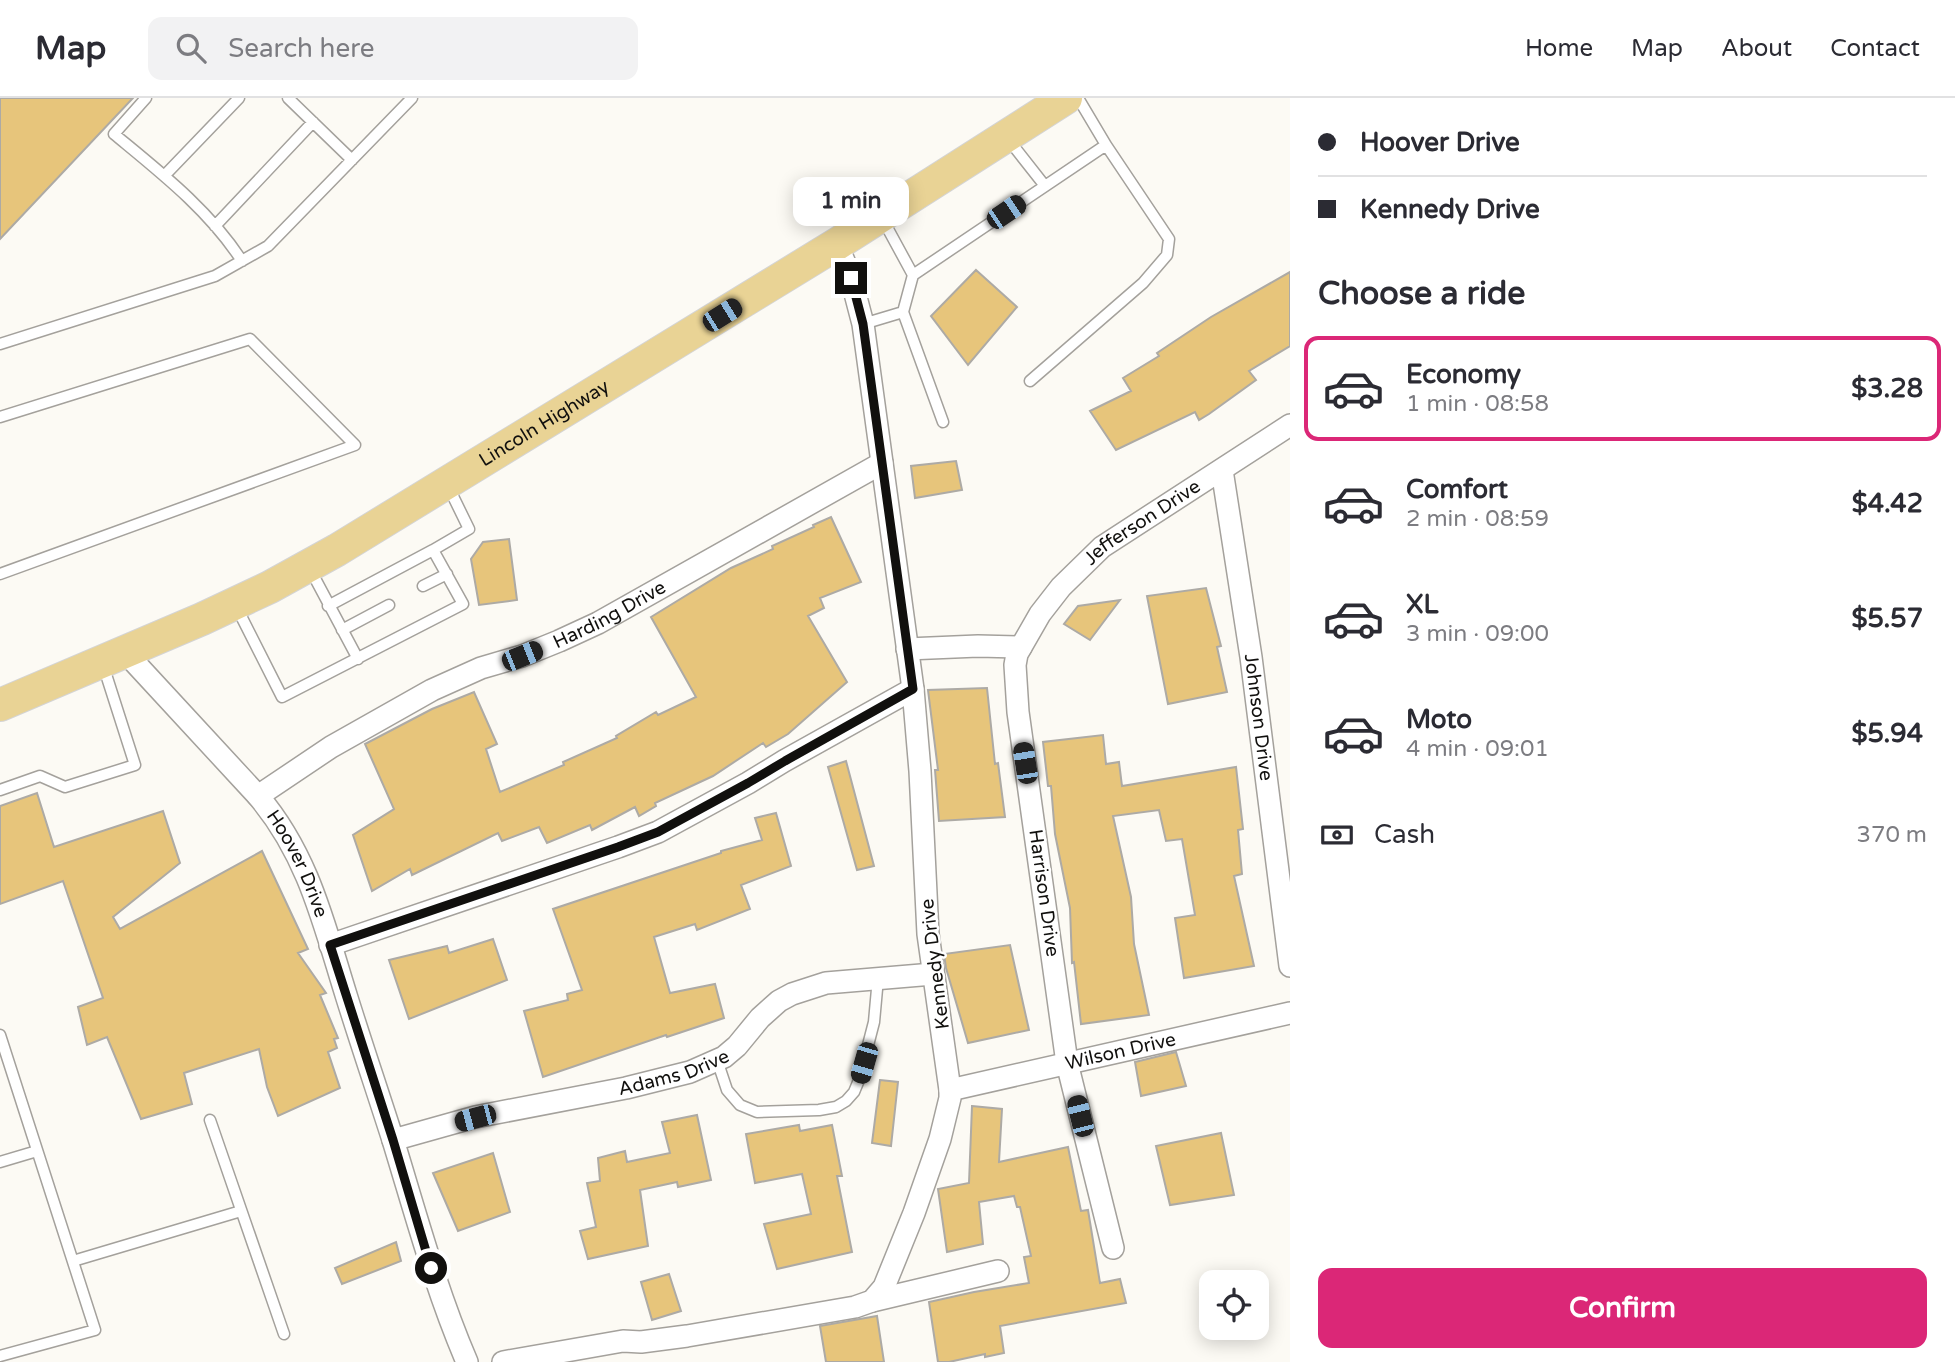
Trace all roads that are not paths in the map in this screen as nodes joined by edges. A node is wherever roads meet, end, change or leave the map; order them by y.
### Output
1 (146, 98) edge
2 (239, 98) edge
3 (288, 98) edge
4 (412, 98) edge
5 (1066, 98) edge
6 (1078, 98) edge
7 (313, 122) junction
8 (1006, 136) junction
9 (1106, 145) junction
10 (352, 160) junction
11 (165, 175) junction
12 (1045, 186) junction
13 (881, 216) junction
14 (215, 226) junction
15 (837, 244) junction
16 (242, 261) junction
17 (913, 275) junction
18 (903, 312) junction
19 (863, 324) junction
20 (0, 344) edge
21 (1030, 381) dead end
22 (0, 415) edge
23 (943, 422) dead end
24 (1290, 425) edge
25 (882, 463) junction
26 (1223, 470) junction
27 (447, 484) junction
28 (433, 550) junction
29 (308, 566) junction
30 (0, 574) edge
31 (447, 574) junction
32 (423, 586) dead end
33 (235, 603) junction
34 (390, 605) dead end
35 (328, 606) junction
36 (342, 630) junction
37 (1021, 647) junction
38 (907, 649) junction
39 (114, 657) junction
40 (358, 659) junction
41 (913, 689) junction
42 (0, 705) edge
43 (0, 790) edge
44 (258, 796) junction
45 (330, 945) junction
46 (1290, 966) edge
47 (933, 974) junction
48 (878, 978) junction
49 (1290, 1013) edge
50 (0, 1035) edge
51 (717, 1060) junction
52 (1067, 1063) junction
53 (950, 1090) junction
54 (210, 1120) dead end
55 (393, 1140) junction
56 (37, 1151) junction
57 (0, 1162) edge
58 (241, 1211) junction
59 (1113, 1248) dead end
60 (73, 1262) junction
61 (998, 1271) dead end
62 (872, 1301) junction
63 (284, 1334) dead end
64 (0, 1356) edge
65 (467, 1362) edge
66 (503, 1362) edge

1 - 11 lane
2 - 11 lane
3 - 7 lane
4 - 10 lane
5 - 8 main road, Lincoln Highway
6 - 9 lane
7 - 10 lane
7 - 14 lane
8 - 12 lane
8 - 13 main road, Lincoln Highway
9 - 12 lane
9 - 21 lane
10 - 16 lane
11 - 14 lane
12 - 17 lane
13 - 15 main road, Lincoln Highway
13 - 17 lane
14 - 16 lane
15 - 19 street, Kennedy Drive
15 - 27 main road, Lincoln Highway
16 - 20 lane
17 - 18 lane
18 - 19 lane
18 - 23 lane
19 - 25 street, Kennedy Drive
22 - 30 lane
24 - 26 street, Jefferson Drive
25 - 38 street, Kennedy Drive
25 - 44 street, Harding Drive
26 - 37 street, Jefferson Drive
26 - 46 street, Johnson Drive
27 - 28 lane
27 - 29 main road, Lincoln Highway
28 - 31 lane
28 - 35 lane
29 - 33 main road, Lincoln Highway
29 - 35 lane
31 - 32 lane
31 - 40 lane
33 - 39 main road, Lincoln Highway
33 - 40 lane
34 - 36 lane
35 - 36 lane
36 - 40 lane
37 - 38 street
37 - 52 street, Harrison Drive
38 - 41 street, Kennedy Drive
39 - 42 main road, Lincoln Highway
39 - 43 lane
39 - 44 street, Hoover Drive
41 - 45 street
41 - 47 street, Kennedy Drive
44 - 45 street, Hoover Drive
45 - 55 street, Hoover Drive
47 - 48 street, Adams Drive
47 - 53 street, Kennedy Drive
48 - 51 street, Adams Drive
48 - 51 lane
49 - 52 street, Wilson Drive
50 - 56 lane
51 - 55 street, Adams Drive
52 - 53 street, Wilson Drive
52 - 59 street, Harrison Drive
53 - 62 street, Kennedy Drive
54 - 58 lane
55 - 65 street, Hoover Drive
56 - 57 lane
56 - 60 lane
58 - 60 lane
58 - 63 lane
60 - 64 lane
61 - 62 street
62 - 66 street

